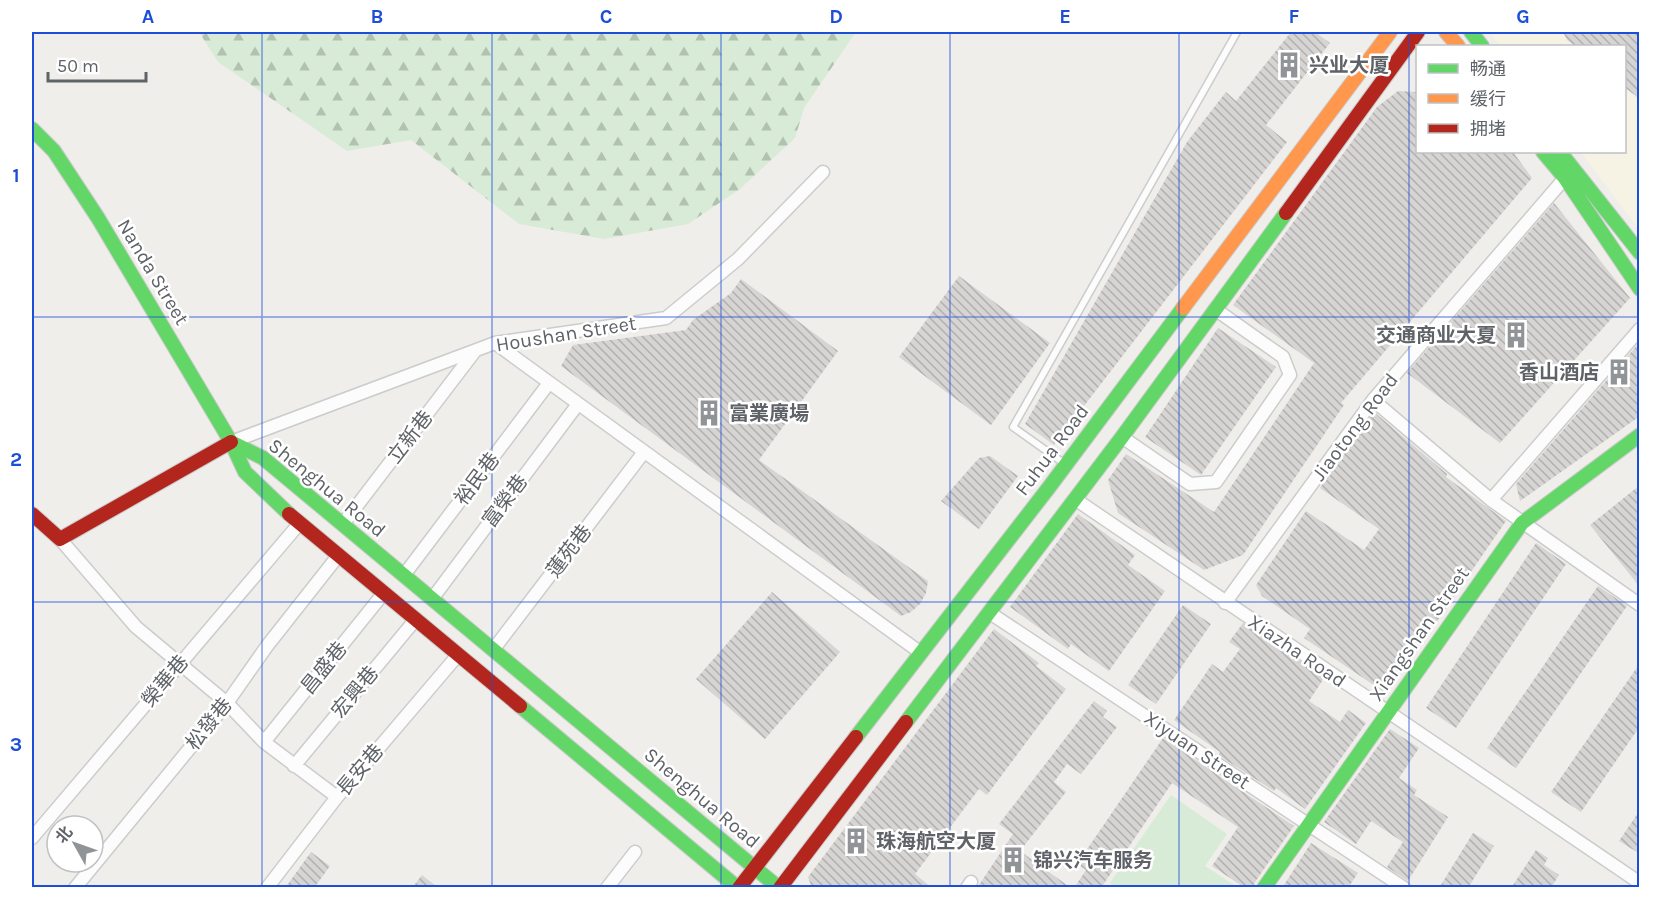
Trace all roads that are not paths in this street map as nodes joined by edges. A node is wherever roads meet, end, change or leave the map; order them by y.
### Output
1 (1237, 32) edge
2 (1390, 32) edge
3 (1418, 32) edge
4 (1446, 32) edge
5 (1471, 32) edge
6 (1457, 45) edge
7 (1481, 45) edge
8 (32, 129) edge
9 (1544, 153) edge
10 (1561, 153) edge
11 (823, 172) dead end
12 (1565, 178) junction
13 (1640, 253) edge
14 (1640, 289) edge
15 (1215, 309) junction
16 (1640, 329) edge
17 (495, 343) junction
18 (477, 350) junction
19 (549, 383) junction
20 (1372, 400) junction
21 (578, 404) junction
22 (1640, 435) edge
23 (1122, 437) junction
24 (231, 442) junction
25 (644, 452) junction
26 (1066, 464) junction
27 (1075, 499) junction
28 (1491, 500) junction
29 (32, 514) edge
30 (1522, 523) junction
31 (299, 524) junction
32 (343, 524) junction
33 (60, 539) junction
34 (338, 556) junction
35 (404, 575) junction
36 (383, 594) junction
37 (432, 598) junction
38 (1225, 603) junction
39 (1640, 604) edge
40 (990, 613) junction
41 (416, 619) junction
42 (493, 650) junction
43 (921, 653) junction
44 (458, 655) junction
45 (180, 664) junction
46 (227, 703) junction
47 (1388, 712) junction
48 (264, 742) junction
49 (294, 766) junction
50 (337, 797) junction
51 (1309, 825) junction
52 (32, 838) edge
53 (635, 852) dead end
54 (755, 867) junction
55 (1640, 883) edge
56 (75, 888) edge
57 (267, 888) edge
58 (607, 888) edge
59 (739, 888) edge
60 (780, 888) edge
61 (1264, 888) edge
62 (1404, 888) edge

1 - 26 lane
2 - 26 main road, Fuhua Road
3 - 15 main road
4 - 6 main road
5 - 7 main road
8 - 24 main road, Nanda Street
9 - 12 main road
10 - 13 main road
11 - 17 street, Houshan Street
12 - 14 main road
12 - 20 street, Jiaotong Road
15 - 23 main road
15 - 23 street
16 - 28 street
17 - 18 street, Houshan Street
17 - 19 street
18 - 24 street, Houshan Street
18 - 32 street, 立新巷
19 - 21 street
19 - 35 street, 裕民巷
20 - 28 street
20 - 38 street, Jiaotong Road
21 - 25 street
21 - 37 street, 富榮巷
22 - 30 main road, Xiangshan Street
23 - 27 main road
24 - 31 main road, Shenghua Road
24 - 32 main road, Shenghua Road
24 - 33 main road
25 - 42 street, 蓮苑巷
25 - 43 street
26 - 43 main road, Fuhua Road
27 - 38 street, Xiazha Road
27 - 40 main road
28 - 30 street
29 - 33 main road
30 - 39 street
30 - 47 main road, Xiangshan Street
31 - 34 main road, Shenghua Road
31 - 45 street, 榮華巷
32 - 35 main road, Shenghua Road
33 - 45 street
34 - 36 main road, Shenghua Road
34 - 46 street, 松發巷
35 - 37 main road, Shenghua Road
36 - 41 main road, Shenghua Road
36 - 48 street, 昌盛巷
37 - 42 main road, Shenghua Road
38 - 47 street, Xiazha Road
40 - 51 street, Xiyuan Street
40 - 60 main road
41 - 44 main road, Shenghua Road
41 - 49 street, 宏興巷
42 - 54 main road, Shenghua Road
43 - 54 main road, Fuhua Road
44 - 50 street, 長安巷
44 - 59 main road, Shenghua Road
45 - 46 street
45 - 52 street, 榮華巷
46 - 48 street
46 - 56 street, 松發巷
47 - 51 main road, Xiangshan Street
47 - 55 street, Xiazha Road
48 - 49 street
49 - 50 street
50 - 57 street, 長安巷
51 - 61 main road, Xiangshan Street
51 - 62 street, Xiyuan Street
53 - 58 street
54 - 59 main road, Fuhua Road
54 - 60 main road, Shenghua Road

